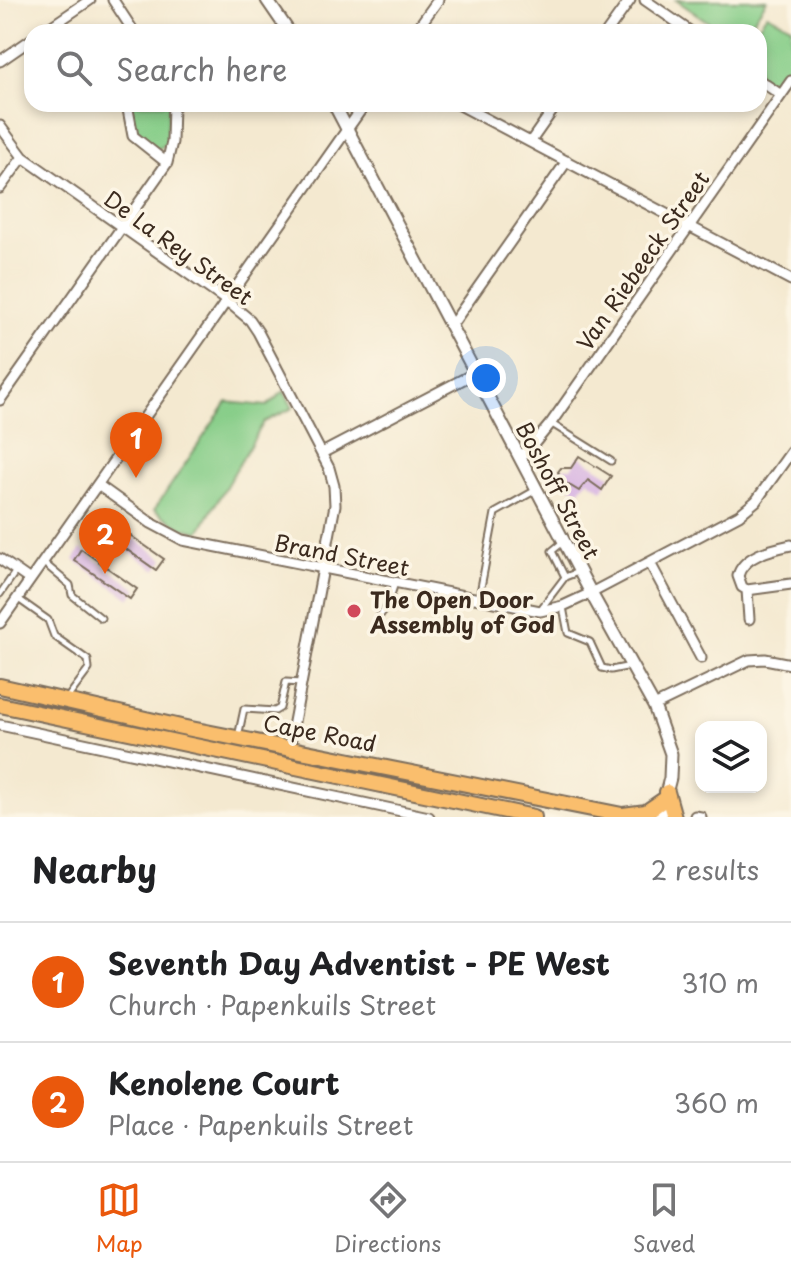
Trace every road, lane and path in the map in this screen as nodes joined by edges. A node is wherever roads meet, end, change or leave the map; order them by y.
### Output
1 (90, 0) edge
2 (113, 0) edge
3 (267, 0) edge
4 (438, 0) edge
5 (630, 0) edge
6 (645, 0) edge
7 (55, 24) edge
8 (129, 24) edge
9 (284, 24) edge
10 (421, 24) edge
11 (613, 24) edge
12 (680, 24) edge
13 (24, 44) edge
14 (0, 61) edge
15 (767, 83) edge
16 (787, 89) edge
17 (128, 112) edge
18 (173, 112) edge
19 (338, 112) edge
20 (359, 112) edge
21 (474, 112) edge
22 (551, 112) edge
23 (0, 126) edge
24 (347, 130) junction
25 (531, 141) junction
26 (23, 157) junction
27 (567, 161) junction
28 (167, 163) junction
29 (0, 188) edge
30 (687, 226) junction
31 (123, 228) junction
32 (791, 279) edge
33 (227, 301) junction
34 (451, 326) junction
35 (475, 373) junction
36 (0, 400) edge
37 (551, 423) junction
38 (791, 452) edge
39 (322, 453) junction
40 (520, 457) junction
41 (611, 461) dead end
42 (98, 485) junction
43 (537, 489) junction
44 (564, 541) junction
45 (791, 545) edge
46 (0, 559) edge
47 (43, 562) junction
48 (650, 563) junction
49 (324, 567) junction
50 (17, 570) junction
51 (580, 572) junction
52 (565, 577) junction
53 (30, 580) junction
54 (395, 582) junction
55 (791, 584) edge
56 (747, 590) junction
57 (591, 593) junction
58 (0, 594) edge
59 (17, 598) junction
60 (479, 599) junction
61 (563, 606) junction
62 (540, 611) junction
63 (101, 618) dead end
64 (749, 619) dead end
65 (377, 620) dead end
66 (0, 623) edge
67 (701, 658) dead end
68 (791, 664) edge
69 (631, 666) junction
70 (301, 683) junction
71 (0, 686) edge
72 (65, 701) junction
73 (0, 705) edge
74 (654, 706) junction
75 (0, 725) edge
76 (238, 738) junction
77 (289, 748) junction
78 (666, 795) junction
79 (436, 797) junction
80 (627, 816) edge
81 (431, 817) edge
82 (534, 817) edge
83 (660, 817) edge
84 (674, 817) edge

1 - 7 street
2 - 8 street
3 - 9 street
4 - 10 street
5 - 11 street
6 - 12 street
13 - 14 street
15 - 16 street
16 - 30 street, Van Riebeeck Street
17 - 28 street
18 - 28 street
19 - 24 street, Boshoff Street
20 - 24 street
21 - 25 street
22 - 25 street
23 - 26 street, De La Rey Street
24 - 33 street
24 - 34 street, Boshoff Street
25 - 27 street
26 - 29 street
26 - 31 street, De La Rey Street
27 - 30 street
27 - 34 street
28 - 31 street
30 - 32 street
30 - 37 street, Van Riebeeck Street
31 - 33 street, De La Rey Street
31 - 36 street
33 - 39 street, De La Rey Street
33 - 42 street
34 - 35 street, Boshoff Street
35 - 39 street
35 - 40 street, Boshoff Street
37 - 40 street, Van Riebeeck Street
37 - 41 lane
38 - 48 street, Brand Street
39 - 49 street, De La Rey Street
40 - 43 street, Boshoff Street
42 - 47 street
42 - 49 street, Brand Street
43 - 44 street, Boshoff Street
43 - 60 lane
44 - 51 street, Boshoff Street
44 - 52 lane
45 - 56 street
46 - 50 street
47 - 53 street
47 - 63 lane
48 - 57 street, Brand Street
48 - 67 street
49 - 54 street, Brand Street
49 - 70 street, De La Rey Street
50 - 53 street
50 - 58 lane
51 - 52 lane
51 - 57 street, Boshoff Street
52 - 62 lane
53 - 59 street
54 - 60 street, Brand Street
54 - 65 lane
55 - 56 street
56 - 64 street
57 - 61 street, Brand Street
57 - 69 street, Boshoff Street
59 - 66 street
59 - 72 lane
60 - 62 street, Brand Street
61 - 62 street, Brand Street
61 - 69 lane
68 - 74 street
69 - 74 street, Boshoff Street
70 - 76 lane
70 - 77 street, De La Rey Street
71 - 72 main road, Cape Road
72 - 76 main road, Cape Road
73 - 79 main road, Cape Road
74 - 78 street, Boshoff Street
75 - 81 street
76 - 77 main road, Cape Road
77 - 80 main road, Cape Road
78 - 80 main road
78 - 83 street, Boshoff Street
78 - 84 main road
79 - 81 street
79 - 82 main road, Cape Road

